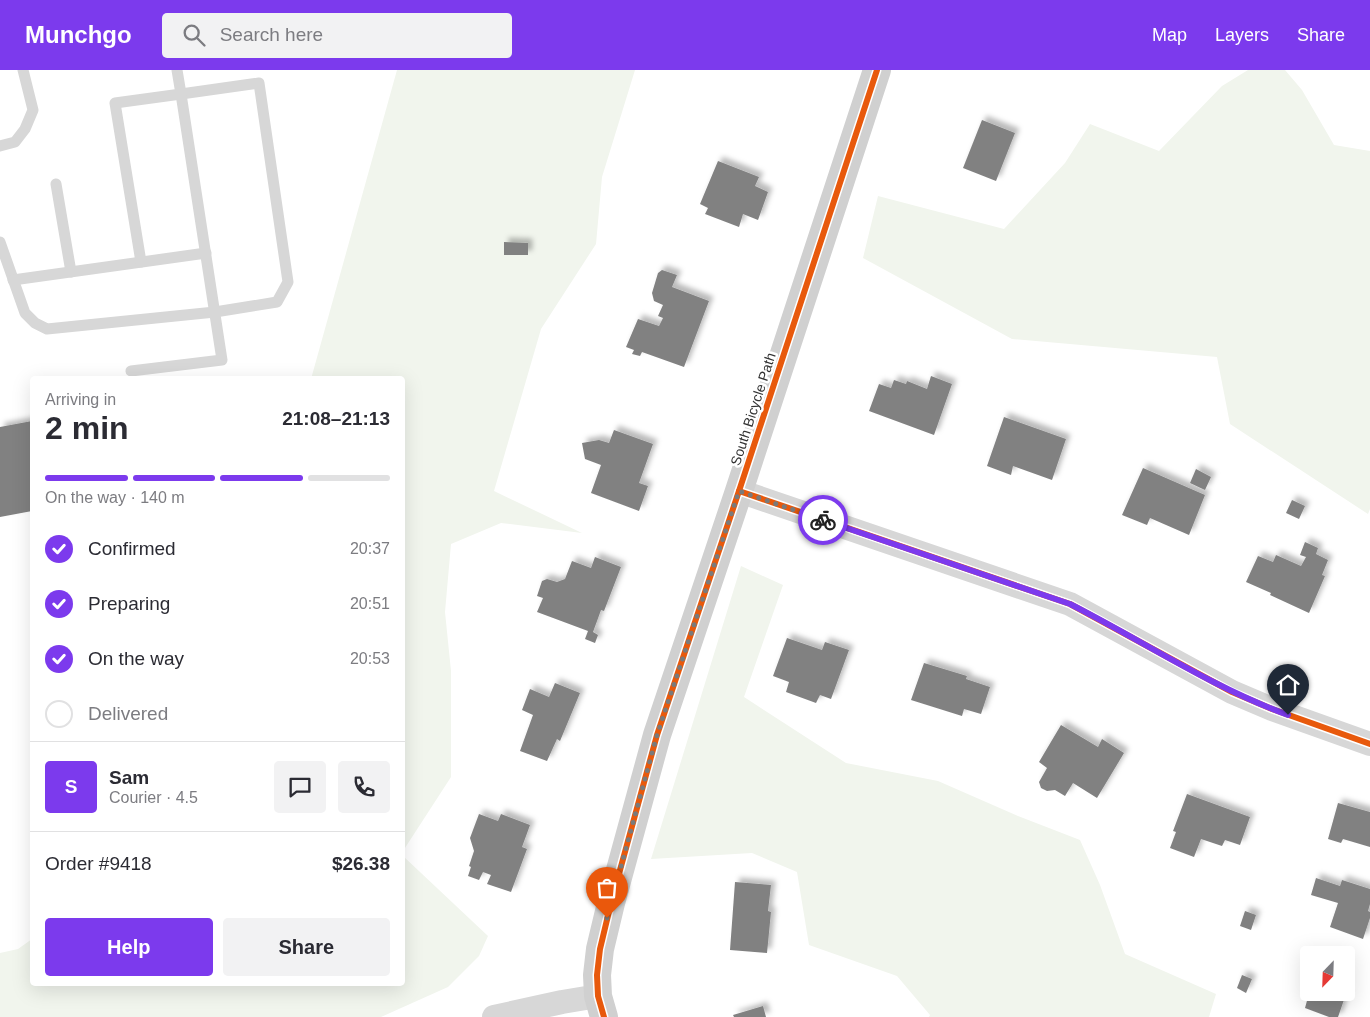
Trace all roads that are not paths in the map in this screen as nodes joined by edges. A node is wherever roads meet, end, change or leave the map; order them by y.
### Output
1 (22, 70) edge
2 (177, 70) edge
3 (877, 70) edge
4 (181, 94) junction
5 (0, 146) edge
6 (56, 184) dead end
7 (0, 242) edge
8 (206, 253) junction
9 (141, 262) junction
10 (72, 272) junction
11 (13, 280) junction
12 (215, 312) junction
13 (131, 371) dead end
14 (739, 491) junction
15 (1370, 744) edge
16 (601, 1007) edge
17 (494, 1017) edge

1 - 5 lane
2 - 4 lane
3 - 14 street, South Bicycle Path
4 - 8 lane
4 - 9 lane
4 - 12 lane
6 - 10 lane
7 - 11 lane
8 - 9 lane
8 - 12 lane
9 - 10 lane
10 - 11 lane
11 - 12 lane
12 - 13 lane
14 - 15 street
14 - 16 street, South Bicycle Path
16 - 17 street

